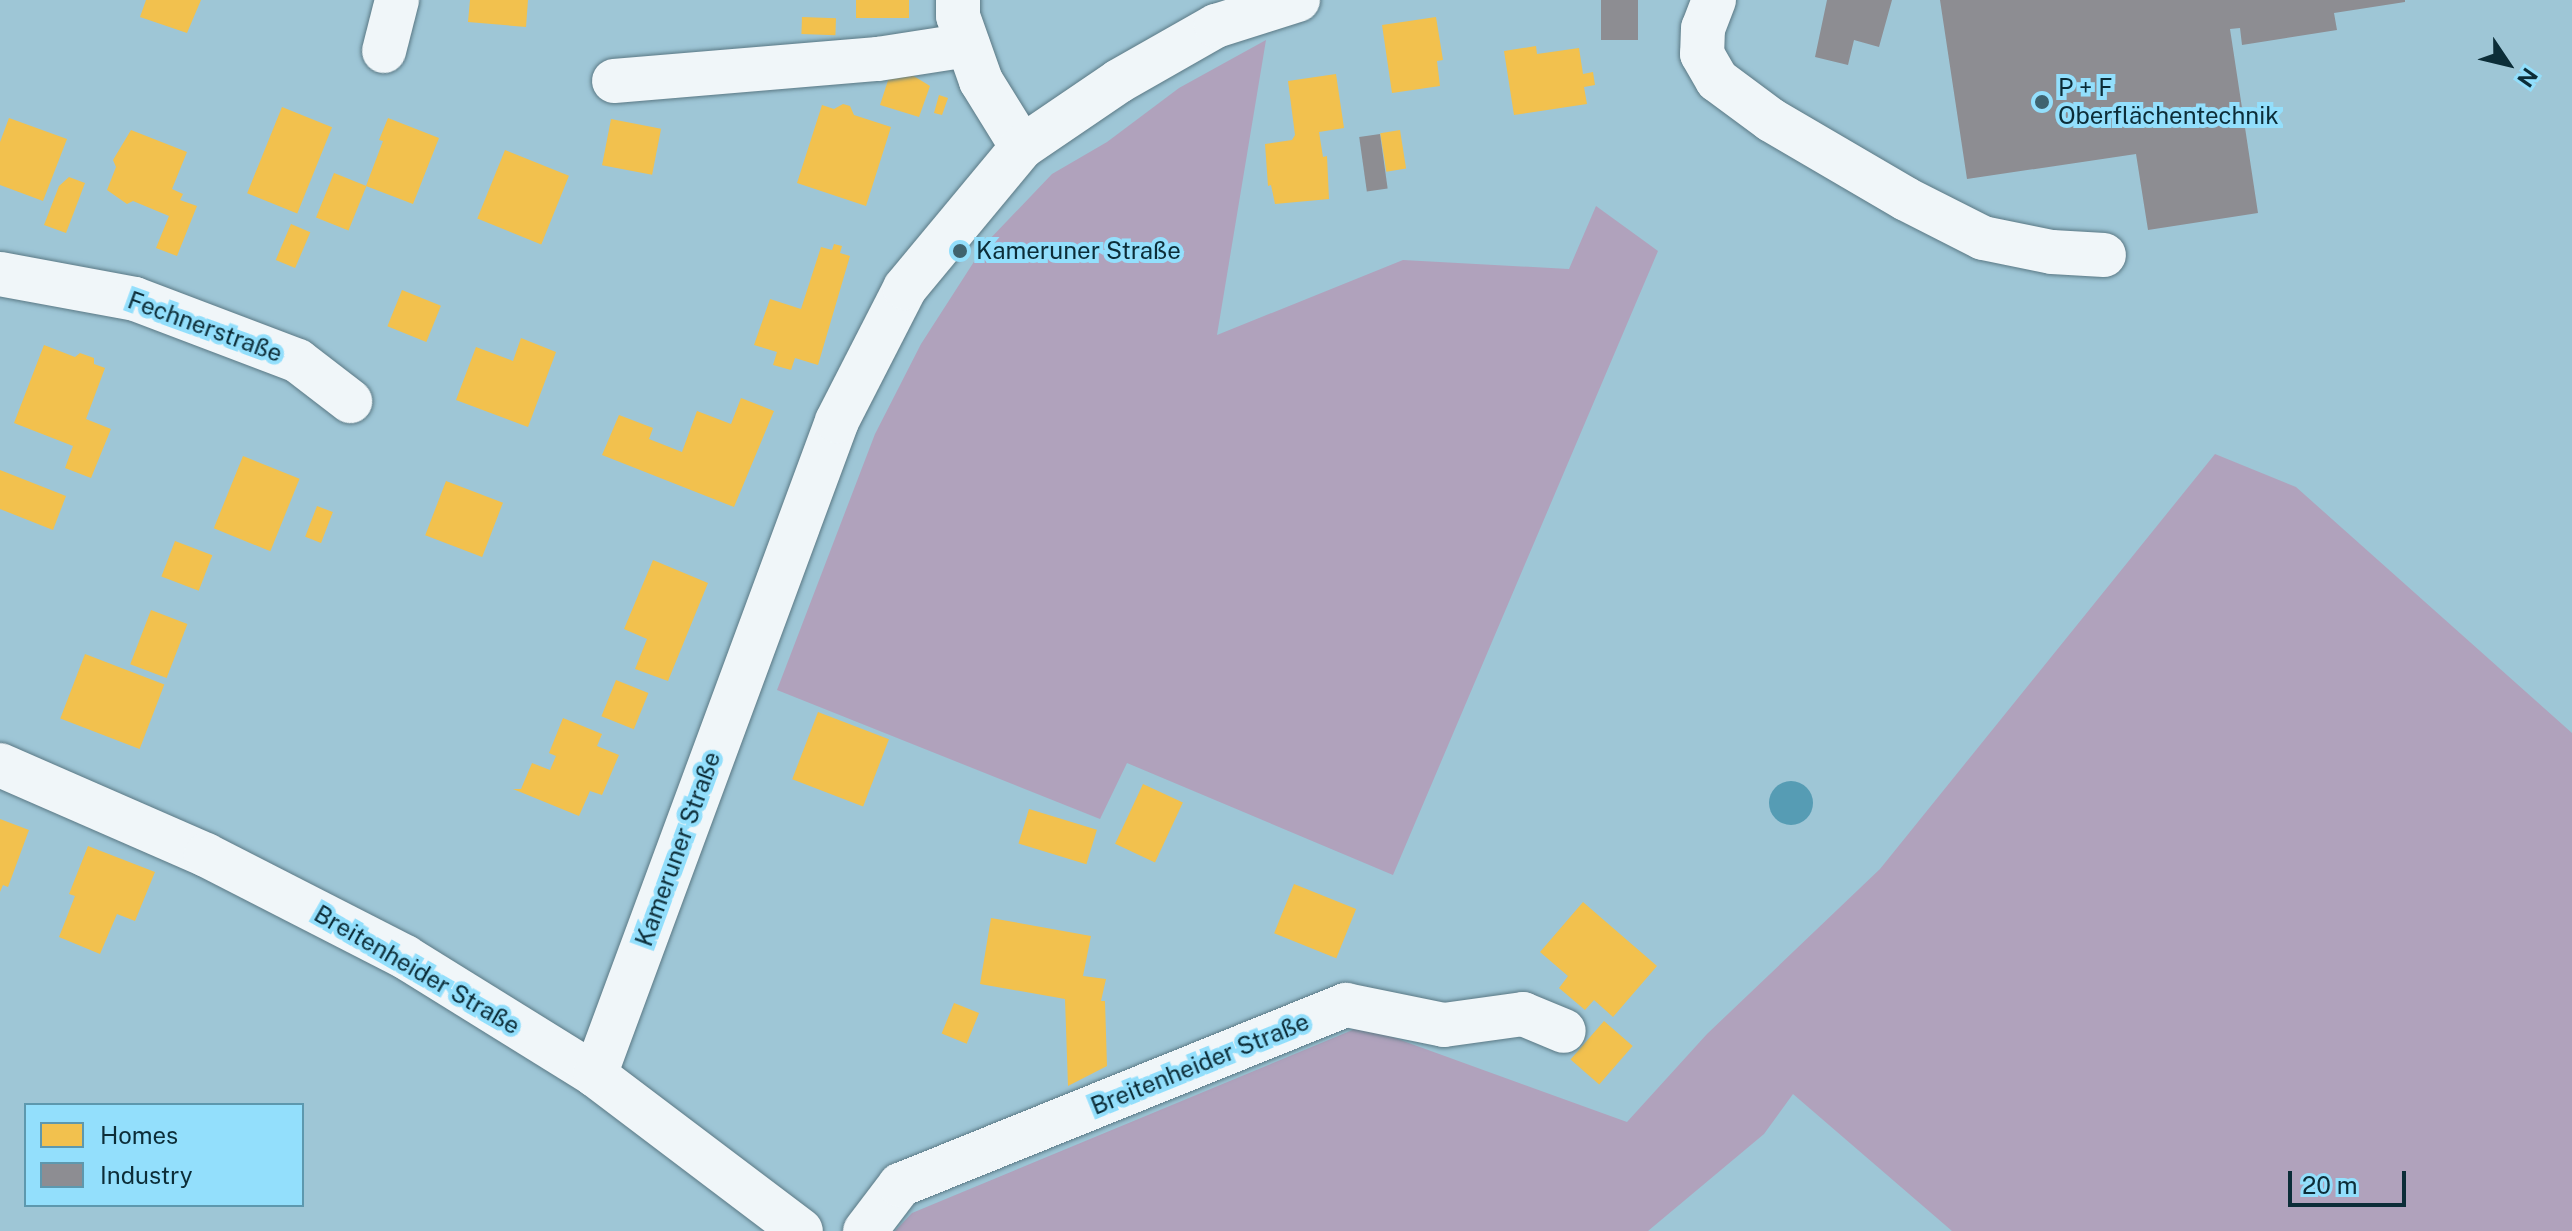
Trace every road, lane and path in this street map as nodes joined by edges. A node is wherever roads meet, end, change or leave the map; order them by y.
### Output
1 (397, 0) edge
2 (958, 0) edge
3 (1298, 0) edge
4 (1714, 0) edge
5 (968, 45) junction
6 (384, 51) dead end
7 (614, 81) dead end
8 (1022, 147) junction
9 (2104, 255) dead end
10 (0, 274) edge
11 (350, 401) dead end
12 (0, 765) edge
13 (1564, 1031) dead end
14 (595, 1075) junction
15 (801, 1231) edge
16 (865, 1231) edge

1 - 6 street
2 - 5 street
3 - 8 street, Kameruner Straße
4 - 9 street
5 - 7 street
5 - 8 street
8 - 14 street, Kameruner Straße
10 - 11 street, Fechnerstraße
12 - 14 street, Breitenheider Straße
13 - 16 street, Breitenheider Straße
14 - 15 street, Breitenheider Straße

